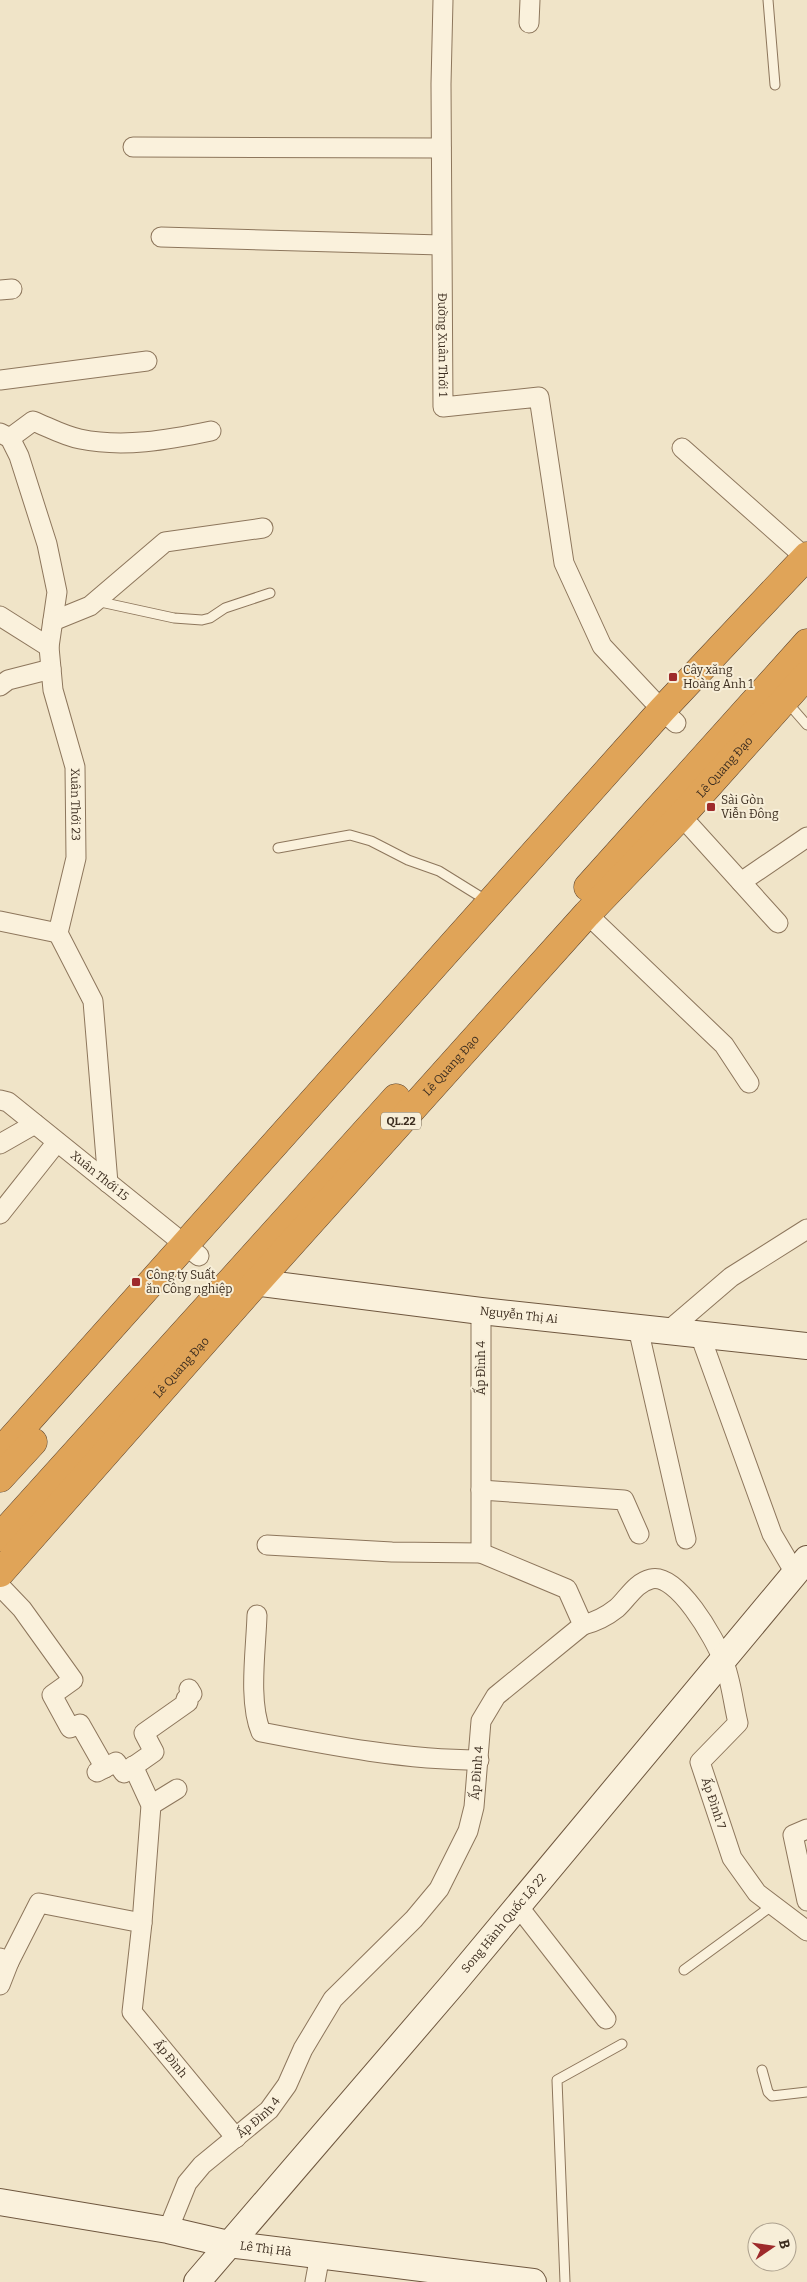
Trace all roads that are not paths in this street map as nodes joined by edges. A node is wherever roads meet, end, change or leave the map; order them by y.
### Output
1 (443, 0) edge
2 (530, 0) edge
3 (768, 0) edge
4 (529, 23) dead end
5 (775, 85) dead end
6 (133, 148) dead end
7 (441, 148) junction
8 (161, 237) dead end
9 (442, 245) junction
10 (147, 361) dead end
11 (0, 380) edge
12 (211, 431) dead end
13 (5, 435) edge
14 (682, 448) dead end
15 (263, 528) dead end
16 (807, 564) edge
17 (270, 593) dead end
18 (96, 601) junction
19 (0, 616) edge
20 (53, 621) junction
21 (807, 643) edge
22 (49, 647) junction
23 (51, 669) junction
24 (807, 675) edge
25 (0, 686) edge
26 (785, 699) junction
27 (669, 717) junction
28 (807, 725) edge
29 (674, 808) junction
30 (807, 837) edge
31 (278, 848) dead end
32 (741, 882) junction
33 (491, 903) junction
34 (587, 914) junction
35 (0, 922) edge
36 (778, 922) dead end
37 (58, 933) junction
38 (749, 1082) dead end
39 (0, 1100) edge
40 (35, 1124) junction
41 (57, 1142) junction
42 (0, 1144) edge
43 (108, 1183) junction
44 (0, 1214) edge
45 (807, 1229) edge
46 (192, 1251) junction
47 (243, 1282) junction
48 (481, 1311) junction
49 (638, 1328) junction
50 (668, 1331) junction
51 (700, 1335) junction
52 (807, 1346) edge
53 (0, 1452) edge
54 (0, 1478) edge
55 (481, 1490) junction
56 (639, 1534) dead end
57 (0, 1537) edge
58 (686, 1539) dead end
59 (267, 1545) dead end
60 (481, 1553) junction
61 (801, 1566) edge
62 (0, 1572) edge
63 (0, 1586) edge
64 (257, 1615) dead end
65 (583, 1625) junction
66 (723, 1660) junction
67 (189, 1689) dead end
68 (479, 1760) junction
69 (133, 1766) junction
70 (176, 1789) dead end
71 (151, 1805) junction
72 (807, 1829) edge
73 (807, 1901) edge
74 (773, 1904) junction
75 (518, 1906) junction
76 (142, 1923) junction
77 (807, 1931) edge
78 (4, 1960) edge
79 (684, 1970) dead end
80 (0, 1986) edge
81 (606, 2018) dead end
82 (622, 2044) dead end
83 (762, 2070) dead end
84 (807, 2092) edge
85 (236, 2138) junction
86 (0, 2202) edge
87 (168, 2230) junction
88 (228, 2244) junction
89 (320, 2255) junction
90 (197, 2282) edge
91 (315, 2282) edge
92 (533, 2282) edge
93 (565, 2282) edge

1 - 7 street, Đường Xuân Thới 1
2 - 4 street
3 - 5 lane
6 - 7 street
7 - 9 street, Đường Xuân Thới 1
8 - 9 street
9 - 27 street, Đường Xuân Thới 1
10 - 11 street
12 - 13 street
13 - 20 street, Xuân Thới 23
14 - 16 street
15 - 18 street
16 - 27 highway
17 - 18 lane
18 - 20 street
19 - 22 street
20 - 22 street, Xuân Thới 23
21 - 29 highway, Lê Quang Đạo / QL.22
22 - 23 street, Xuân Thới 23
23 - 25 street
23 - 37 street, Xuân Thới 23
24 - 26 highway, Lê Quang Đạo / QL.22
26 - 28 lane
26 - 29 highway, Lê Quang Đạo / QL.22
27 - 33 highway
27 - 46 highway
29 - 32 street
29 - 34 highway, Lê Quang Đạo / QL.22
29 - 47 highway, Lê Quang Đạo / QL.22
30 - 32 street
31 - 33 lane
32 - 36 street
33 - 46 highway
34 - 38 street
34 - 47 highway, Lê Quang Đạo / QL.22
35 - 37 street
37 - 43 street
39 - 40 street, Xuân Thới 15
40 - 41 street, Xuân Thới 15
40 - 42 street
41 - 43 street, Xuân Thới 15
41 - 44 street
43 - 46 street, Xuân Thới 15
45 - 50 street
46 - 53 highway
46 - 54 highway
47 - 48 street, Nguyễn Thị Ai
47 - 57 highway, Lê Quang Đạo / QL.22
47 - 62 highway, Lê Quang Đạo / QL.22
48 - 49 street, Nguyễn Thị Ai
48 - 55 street, Ấp Đình 4
49 - 50 street, Nguyễn Thị Ai
49 - 58 street
50 - 51 street, Nguyễn Thị Ai
51 - 52 street, Nguyễn Thị Ai
51 - 61 street
55 - 56 street
55 - 60 street, Ấp Đình 4
59 - 60 street
60 - 65 street
61 - 66 street, Song Hành Quốc Lộ 22
63 - 69 street
64 - 68 street
65 - 66 street, Ấp Đình 4
65 - 68 street, Ấp Đình 4
66 - 74 street, Ấp Đình 7
66 - 75 street, Song Hành Quốc Lộ 22
67 - 69 street
68 - 85 street, Ấp Đình 4
69 - 71 street
70 - 71 street
71 - 76 street, Ấp Đình
72 - 73 street
74 - 77 street, Ấp Đình 7
74 - 79 lane
75 - 81 street
75 - 88 street, Song Hành Quốc Lộ 22
76 - 78 street
76 - 85 street, Ấp Đình
78 - 80 street
82 - 93 lane
83 - 84 lane
85 - 87 street, Ấp Đình 4
86 - 87 street, Lê Thị Hà
87 - 88 street, Lê Thị Hà
88 - 89 street, Lê Thị Hà
88 - 90 street, Song Hành Quốc Lộ 22
89 - 91 street
89 - 92 street, Lê Thị Hà

